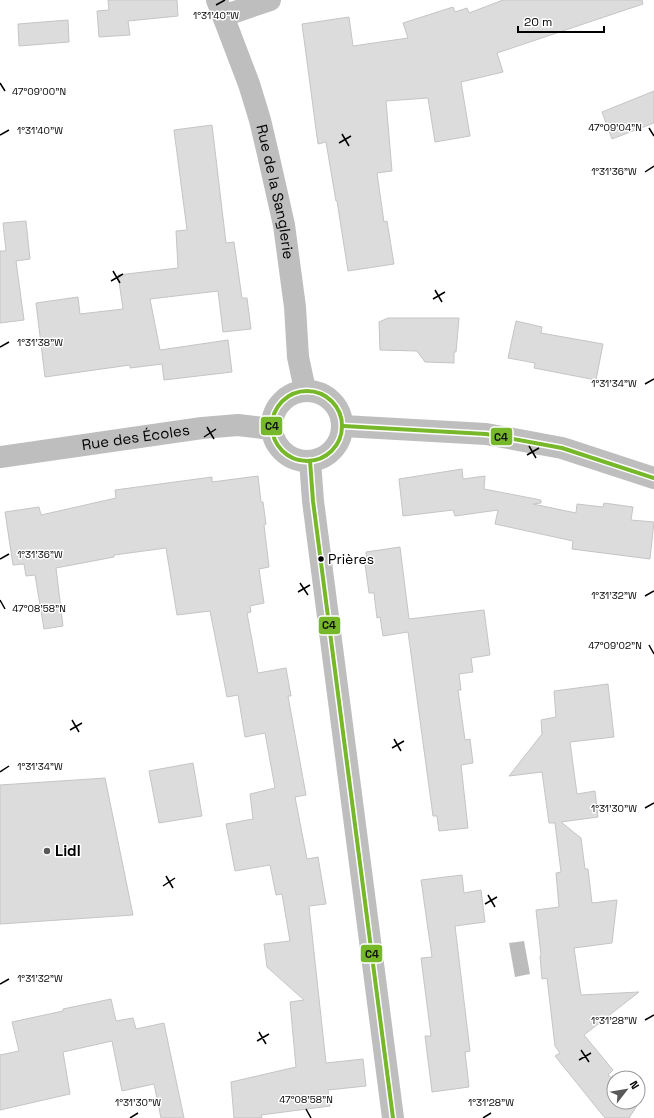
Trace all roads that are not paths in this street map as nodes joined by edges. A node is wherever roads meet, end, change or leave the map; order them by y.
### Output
1 (270, 0) edge
2 (220, 8) edge
3 (305, 390) junction
4 (343, 426) junction
5 (271, 429) junction
6 (0, 457) edge
7 (310, 461) junction
8 (654, 478) edge
9 (394, 1118) edge

1 - 2 street
2 - 3 street, Rue de la Sanglerie
3 - 4 street
3 - 5 street
4 - 7 street
4 - 8 street
5 - 6 street, Rue des Écoles
5 - 7 street
7 - 9 street

